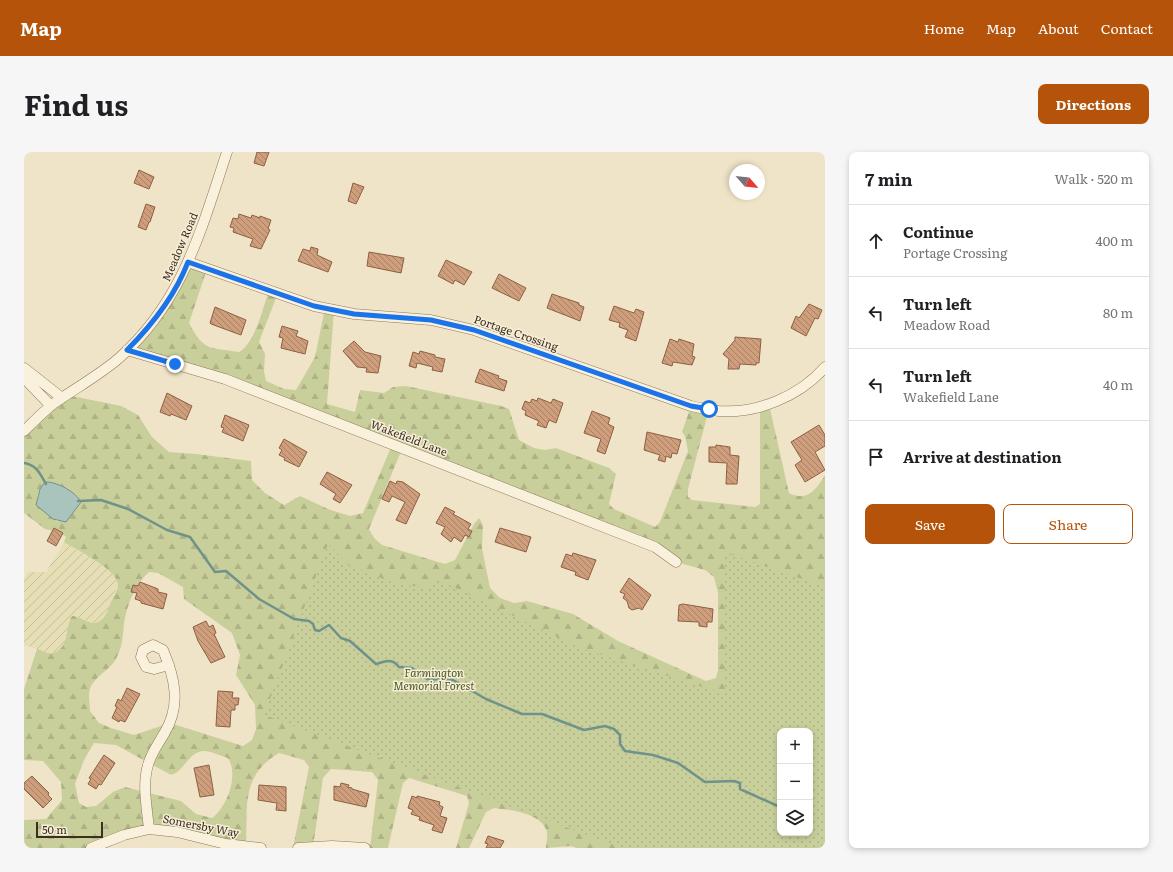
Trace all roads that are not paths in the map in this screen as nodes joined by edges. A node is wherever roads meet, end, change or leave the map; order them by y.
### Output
1 (227, 152) edge
2 (188, 262) junction
3 (127, 350) junction
4 (825, 367) edge
5 (24, 368) edge
6 (24, 378) edge
7 (62, 398) junction
8 (51, 406) junction
9 (24, 431) edge
10 (676, 562) dead end
11 (169, 665) dead end
12 (149, 829) junction
13 (225, 846) edge
14 (91, 848) edge
15 (261, 848) edge
16 (298, 848) edge
17 (365, 848) edge

1 - 2 street, Meadow Road
2 - 3 street, Meadow Road
2 - 4 street, Portage Crossing
3 - 7 street, Meadow Road
3 - 10 street, Wakefield Lane
5 - 7 street
6 - 8 street
7 - 8 street, Meadow Road
8 - 9 street, Meadow Road
11 - 12 street
12 - 13 street, Somersby Way
12 - 14 street, Somersby Way
13 - 15 street, Somersby Way
16 - 17 street

